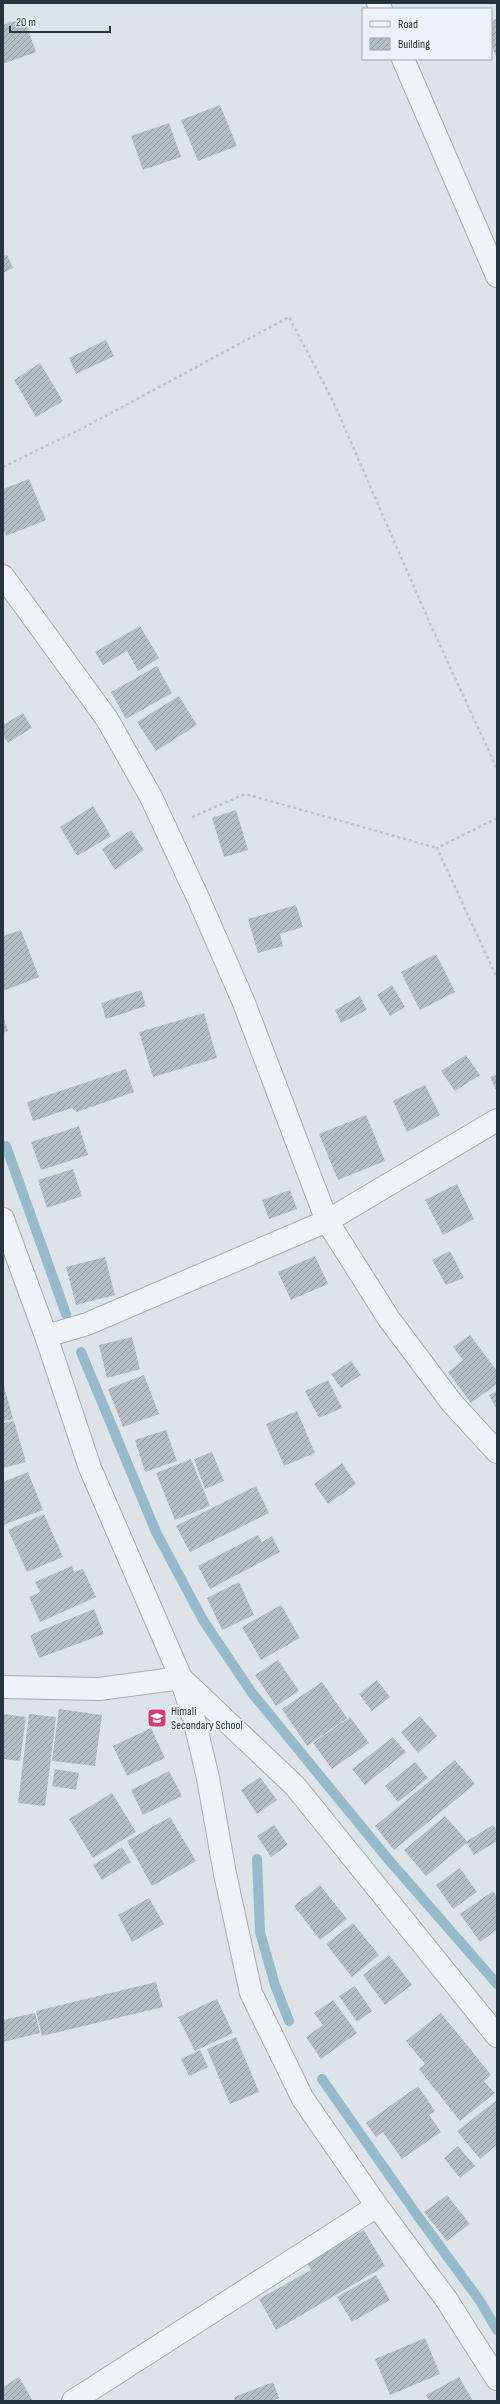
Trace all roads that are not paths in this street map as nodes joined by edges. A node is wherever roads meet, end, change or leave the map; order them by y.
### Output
1 (403, 60) edge
2 (497, 276) edge
3 (3, 576) edge
4 (497, 1120) edge
5 (3, 1219) edge
6 (327, 1221) junction
7 (46, 1336) junction
8 (497, 1452) edge
9 (181, 1678) junction
10 (3, 1687) edge
11 (497, 2036) edge
12 (377, 2206) junction
13 (497, 2379) edge
14 (73, 2401) edge

1 - 2 street
3 - 6 street
4 - 6 street
5 - 7 street
6 - 7 street
6 - 8 street
7 - 9 street
9 - 10 street
9 - 11 street
9 - 12 street
12 - 13 street
12 - 14 street

